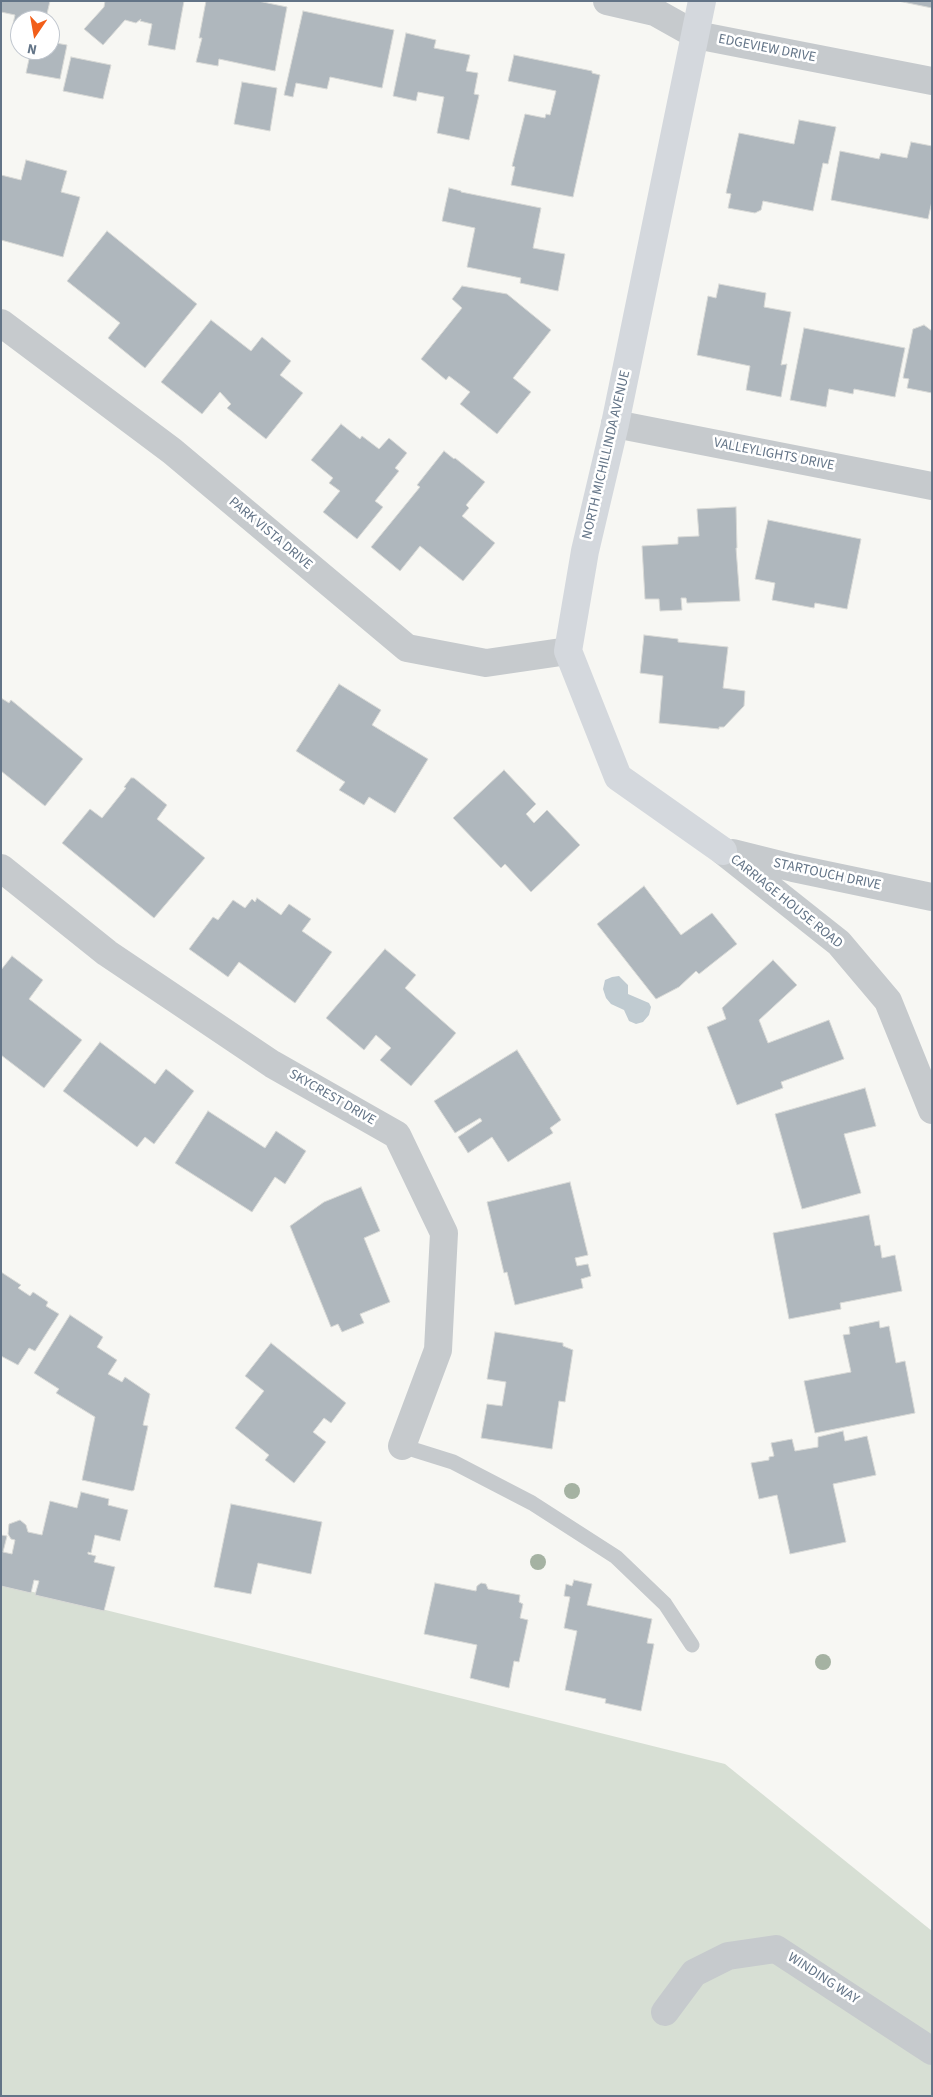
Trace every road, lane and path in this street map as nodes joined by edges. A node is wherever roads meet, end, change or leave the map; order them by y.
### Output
1 (607, 1) edge
2 (702, 1) edge
3 (696, 35) junction
4 (932, 81) edge
5 (1, 324) edge
6 (616, 424) junction
7 (932, 486) edge
8 (568, 651) junction
9 (723, 851) junction
10 (1, 868) edge
11 (932, 896) edge
12 (932, 1110) edge
13 (402, 1446) joint
14 (692, 1645) dead end
15 (666, 2012) dead end
16 (932, 2051) edge

1 - 3 street, EDGEVIEW DRIVE
2 - 3 street, NORTH MICHILLINDA AVENUE
3 - 4 street, EDGEVIEW DRIVE
3 - 6 street, NORTH MICHILLINDA AVENUE
5 - 8 street, PARK VISTA DRIVE
6 - 7 street, VALLEYLIGHTS DRIVE
6 - 8 street, NORTH MICHILLINDA AVENUE
8 - 9 street
9 - 11 street, STARTOUCH DRIVE
9 - 12 street, CARRIAGE HOUSE ROAD
10 - 13 street, SKYCREST DRIVE
13 - 14 lane
15 - 16 street, WINDING WAY

